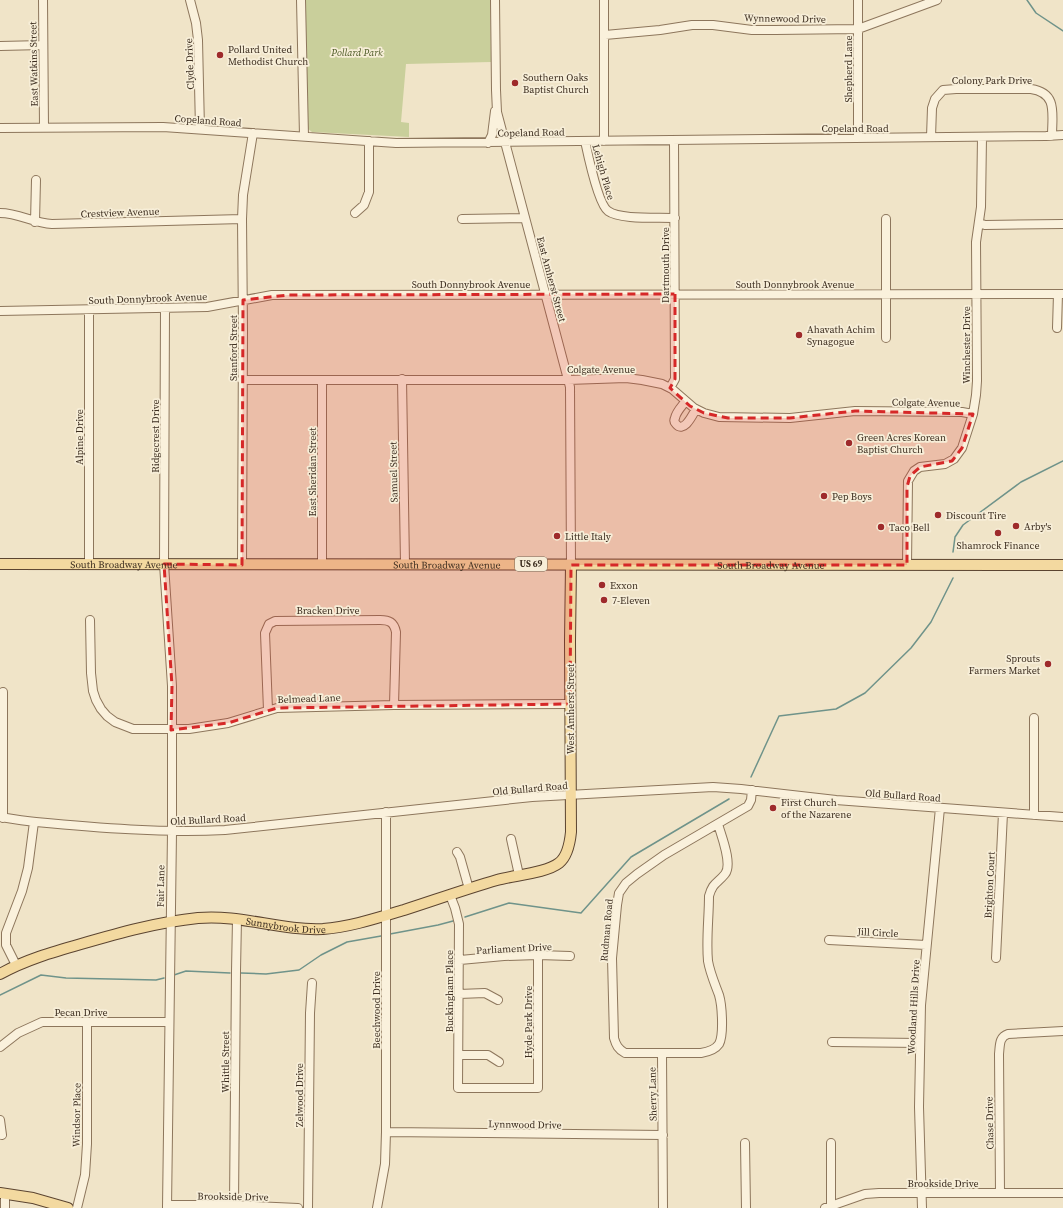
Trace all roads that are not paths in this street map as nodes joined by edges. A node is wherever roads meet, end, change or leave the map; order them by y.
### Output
1 (43, 0) edge
2 (190, 0) edge
3 (301, 0) edge
4 (495, 0) edge
5 (604, 0) edge
6 (858, 0) edge
7 (937, 0) edge
8 (858, 28) junction
9 (605, 35) junction
10 (43, 45) junction
11 (0, 46) edge
12 (496, 104) junction
13 (44, 127) junction
14 (0, 128) edge
15 (200, 129) junction
16 (253, 133) junction
17 (1063, 135) edge
18 (304, 136) junction
19 (1052, 136) junction
20 (931, 137) junction
21 (982, 137) junction
22 (858, 138) junction
23 (674, 140) junction
24 (369, 141) junction
25 (585, 141) junction
26 (604, 141) junction
27 (488, 143) junction
28 (505, 143) junction
29 (36, 180) dead end
30 (0, 213) edge
31 (355, 213) dead end
32 (525, 218) junction
33 (675, 218) junction
34 (242, 219) junction
35 (462, 219) dead end
36 (886, 220) dead end
37 (35, 222) junction
38 (979, 223) junction
39 (1063, 224) edge
40 (546, 294) junction
41 (675, 294) junction
42 (887, 294) junction
43 (976, 294) junction
44 (1060, 294) edge
45 (243, 300) junction
46 (165, 309) junction
47 (89, 310) junction
48 (0, 311) edge
49 (1057, 328) dead end
50 (886, 338) dead end
51 (402, 379) junction
52 (242, 380) junction
53 (322, 380) junction
54 (568, 380) junction
55 (670, 388) junction
56 (685, 402) junction
57 (696, 409) junction
58 (972, 414) junction
59 (0, 564) edge
60 (89, 564) junction
61 (164, 564) junction
62 (322, 564) junction
63 (405, 564) junction
64 (571, 564) junction
65 (242, 565) junction
66 (907, 565) junction
67 (1063, 565) edge
68 (90, 620) dead end
69 (3, 692) dead end
70 (570, 704) junction
71 (394, 705) junction
72 (268, 710) junction
73 (1034, 718) dead end
74 (171, 730) junction
75 (752, 790) junction
76 (570, 794) junction
77 (940, 808) junction
78 (386, 812) junction
79 (1003, 813) junction
80 (1034, 815) junction
81 (1063, 817) edge
82 (2, 818) edge
83 (34, 822) junction
84 (718, 824) junction
85 (172, 832) junction
86 (511, 839) dead end
87 (457, 852) dead end
88 (566, 854) joint
89 (519, 874) junction
90 (469, 889) junction
91 (450, 895) junction
92 (386, 915) junction
93 (237, 919) junction
94 (170, 922) junction
95 (829, 940) dead end
96 (926, 945) junction
97 (538, 955) junction
98 (570, 956) dead end
99 (996, 958) dead end
100 (460, 960) junction
101 (16, 965) junction
102 (0, 974) edge
103 (312, 983) dead end
104 (459, 994) junction
105 (498, 1000) dead end
106 (87, 1022) junction
107 (169, 1022) junction
108 (1063, 1031) edge
109 (832, 1042) dead end
110 (920, 1043) junction
111 (0, 1047) edge
112 (662, 1054) junction
113 (459, 1055) junction
114 (499, 1062) dead end
115 (458, 1088) joint
116 (0, 1120) edge
117 (386, 1132) junction
118 (2, 1135) dead end
119 (663, 1136) junction
120 (746, 1143) dead end
121 (831, 1143) dead end
122 (922, 1192) junction
123 (2, 1193) edge
124 (1000, 1193) junction
125 (1063, 1193) edge
126 (234, 1205) junction
127 (167, 1206) edge
128 (828, 1207) edge
129 (5, 1208) edge
130 (68, 1208) edge
131 (77, 1208) edge
132 (298, 1208) edge
133 (308, 1208) edge
134 (377, 1208) edge
135 (664, 1208) edge
136 (746, 1208) edge
137 (922, 1208) edge

1 - 10 street, East Watkins Street
2 - 15 street, Clyde Drive
3 - 18 street
4 - 12 street, East Amherst Street
5 - 9 street
6 - 8 street, Shepherd Lane
7 - 8 street, Wynnewood Drive
8 - 9 street, Wynnewood Drive
8 - 22 street, Shepherd Lane
9 - 26 street
10 - 11 street
10 - 13 street, East Watkins Street
12 - 27 street
12 - 28 street, East Amherst Street
13 - 14 street, Copeland Road
13 - 15 street, Copeland Road
15 - 16 street, Copeland Road
16 - 18 street, Copeland Road
16 - 34 street, Stanford Street
17 - 19 street, Copeland Road
18 - 24 street, Copeland Road
19 - 20 street, Colony Park Drive
19 - 21 street, Copeland Road
20 - 21 street, Copeland Road
20 - 22 street, Copeland Road
21 - 38 street, Winchester Drive
22 - 23 street, Copeland Road
23 - 26 street, Copeland Road
23 - 33 street, Dartmouth Drive
24 - 27 street, Copeland Road
24 - 31 street
25 - 26 street, Copeland Road
25 - 28 street, Copeland Road
25 - 33 street, Lehigh Place
27 - 28 street, Copeland Road
28 - 32 street, East Amherst Street
29 - 37 street
30 - 37 street, Crestview Avenue
32 - 35 street
32 - 40 street, East Amherst Street
33 - 41 street, Dartmouth Drive
34 - 37 street, Crestview Avenue
34 - 45 street, Stanford Street
36 - 42 street
38 - 39 street
38 - 43 street, Winchester Drive
40 - 41 street, South Donnybrook Avenue
40 - 45 street, South Donnybrook Avenue
40 - 54 street, East Amherst Street
41 - 42 street, South Donnybrook Avenue
41 - 55 street, Dartmouth Drive
42 - 43 street, South Donnybrook Avenue
42 - 50 street
43 - 44 street, South Donnybrook Avenue
43 - 58 street, Winchester Drive
44 - 49 street
45 - 46 street, South Donnybrook Avenue
45 - 52 street, Stanford Street
46 - 47 street, South Donnybrook Avenue
46 - 61 street, Ridgecrest Drive
47 - 48 street, South Donnybrook Avenue
47 - 60 street, Alpine Drive
51 - 53 street, Colgate Avenue
51 - 54 street, Colgate Avenue
51 - 63 street, Samuel Street
52 - 53 street, Colgate Avenue
52 - 65 street, Stanford Street
53 - 62 street, East Sheridan Street
54 - 55 street, Colgate Avenue
54 - 64 street, East Amherst Street
55 - 56 street, Colgate Avenue
56 - 57 street, Colgate Avenue
56 - 57 street
57 - 58 street, Colgate Avenue
58 - 66 street, Winchester Drive
59 - 60 main road, South Broadway Avenue / US 69
60 - 61 main road, South Broadway Avenue / US 69
61 - 65 main road, South Broadway Avenue / US 69
61 - 74 street, Fair Lane
62 - 63 main road, South Broadway Avenue / US 69
62 - 65 main road, South Broadway Avenue / US 69
63 - 64 main road, South Broadway Avenue / US 69
64 - 66 main road, South Broadway Avenue / US 69
64 - 70 main road, West Amherst Street
66 - 67 main road, South Broadway Avenue / US 69
68 - 74 street, Belmead Lane
69 - 82 street
70 - 71 street, Belmead Lane
70 - 76 main road, West Amherst Street
71 - 72 street, Belmead Lane
71 - 72 street, Bracken Drive
72 - 74 street, Belmead Lane
73 - 80 street
74 - 85 street, Fair Lane
75 - 76 street, Old Bullard Road
75 - 77 street, Old Bullard Road
75 - 84 street, Rudman Road
76 - 78 street, Old Bullard Road
76 - 88 main road, West Amherst Street
77 - 79 street, Old Bullard Road
77 - 96 street, Woodland Hills Drive
78 - 85 street, Old Bullard Road
78 - 92 street, Beechwood Drive
79 - 80 street, Old Bullard Road
79 - 99 street, Brighton Court
80 - 81 street, Old Bullard Road
82 - 83 street, Old Bullard Road
83 - 85 street, Old Bullard Road
83 - 101 street
84 - 112 street, Sherry Lane
84 - 112 street, Rudman Road
85 - 94 street, Fair Lane
86 - 89 street
87 - 90 street
88 - 89 main road, Sunnybrook Drive
89 - 90 main road, Sunnybrook Drive
90 - 91 main road, Sunnybrook Drive
91 - 92 main road, Sunnybrook Drive
91 - 100 street, Buckingham Place
92 - 93 main road, Sunnybrook Drive
92 - 117 street, Beechwood Drive
93 - 94 main road, Sunnybrook Drive
93 - 126 street, Whittle Street
94 - 101 main road, Sunnybrook Drive
94 - 107 street, Fair Lane
95 - 96 street, Jill Circle
96 - 110 street, Woodland Hills Drive
97 - 98 street, Parliament Drive
97 - 100 street, Parliament Drive
97 - 115 street, Hyde Park Drive
100 - 104 street, Buckingham Place
101 - 102 main road, Sunnybrook Drive
103 - 133 street, Zelwood Drive
104 - 105 street
104 - 113 street, Buckingham Place
106 - 107 street, Pecan Drive
106 - 111 street, Pecan Drive
106 - 131 street, Windsor Place
107 - 127 street, Fair Lane
108 - 124 street, Chase Drive
109 - 110 street
110 - 122 street, Woodland Hills Drive
112 - 119 street, Sherry Lane
113 - 114 street
113 - 115 street, Buckingham Place
116 - 118 street
117 - 119 street, Lynnwood Drive
117 - 134 street, Beechwood Drive
119 - 135 street, Sherry Lane
120 - 136 street
121 - 128 street
122 - 124 street, Brookside Drive
122 - 128 street, Brookside Drive
122 - 137 street, Woodland Hills Drive
123 - 129 street
123 - 130 main road
124 - 125 street, Brookside Drive
126 - 127 street, Brookside Drive
126 - 132 street, Brookside Drive

